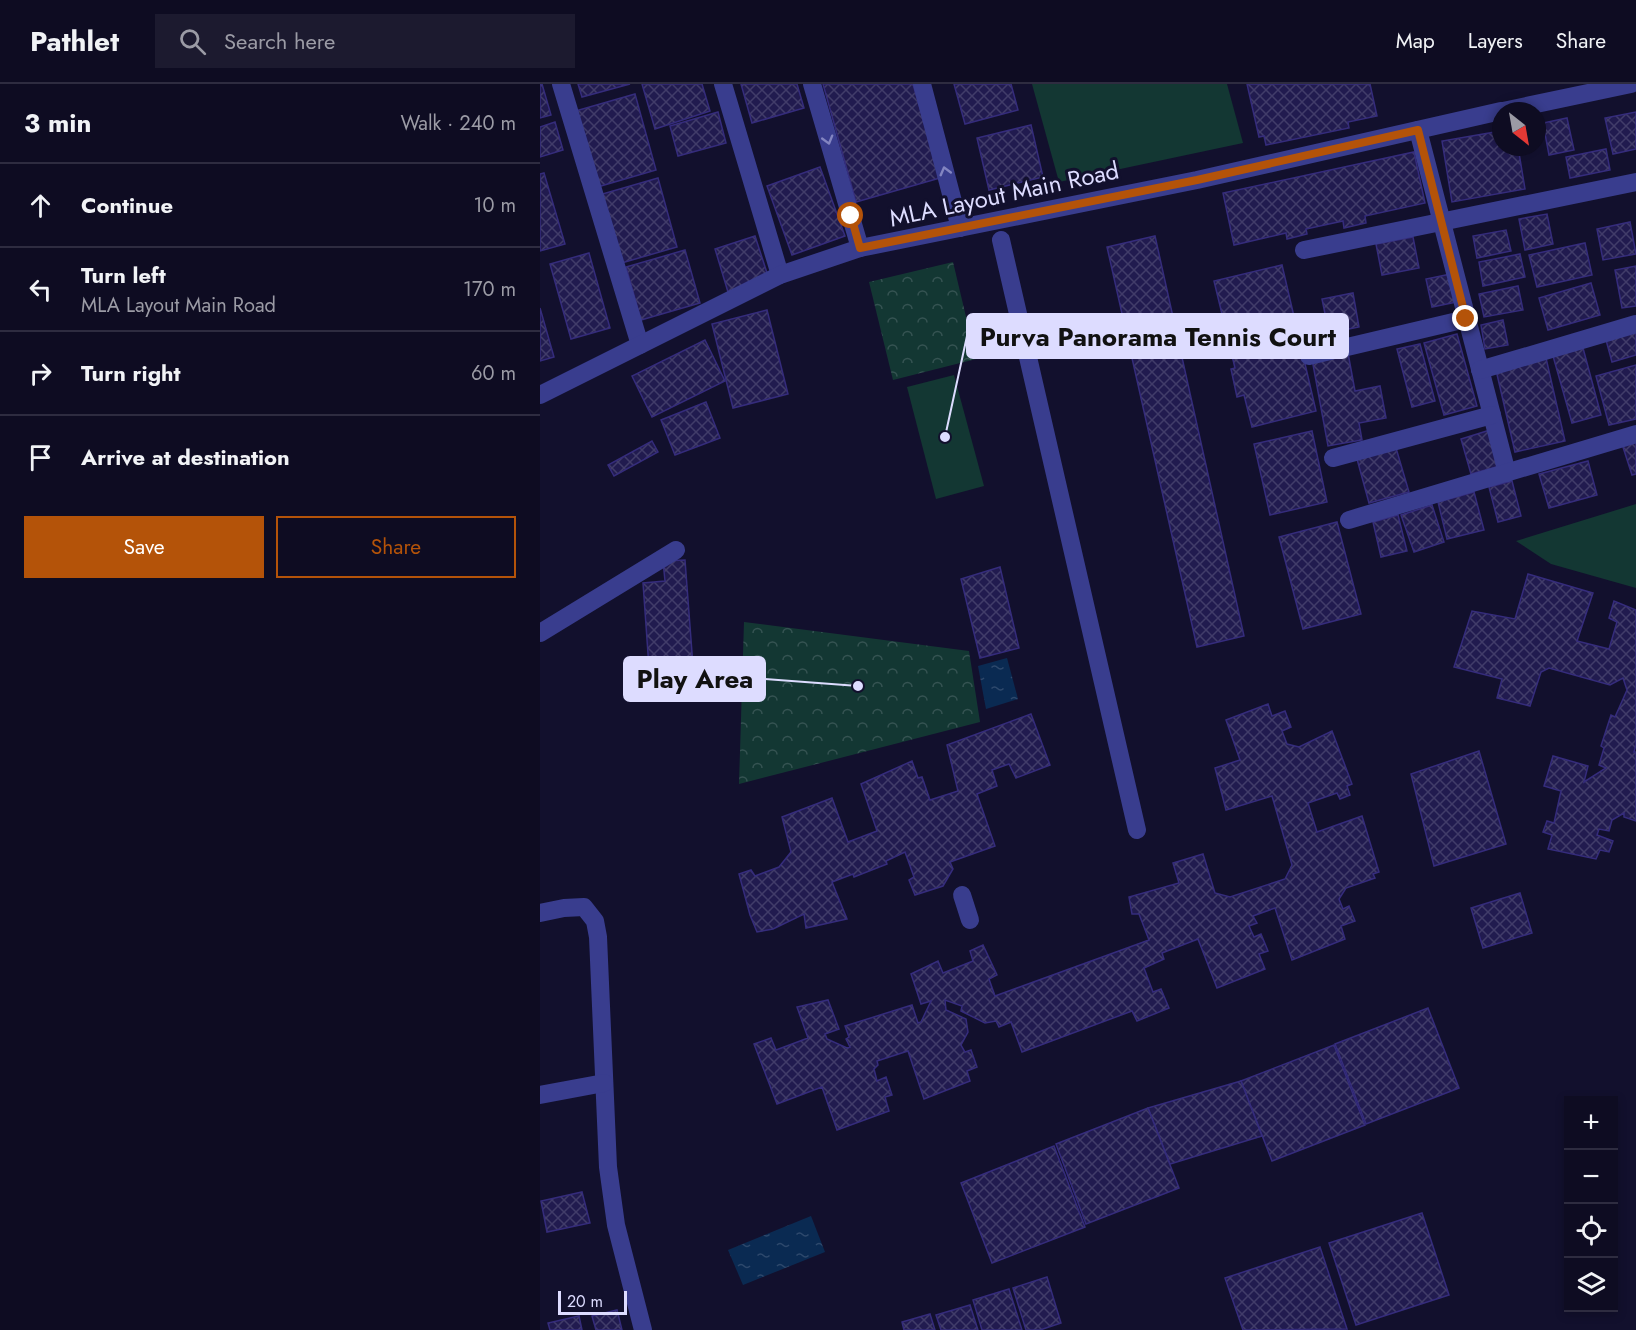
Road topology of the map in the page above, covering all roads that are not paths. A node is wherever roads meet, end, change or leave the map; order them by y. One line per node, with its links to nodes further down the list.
1 (561, 84): 19 (street)
2 (723, 84): 15 (street)
3 (812, 84): 13 (street, one-way to 13)
4 (922, 84): 11 (street, one-way to 4)
5 (1630, 84): 6 (street, MLA Layout Main Road)
6 (1545, 102)
7 (1492, 113): 8 (street, MLA Layout Main Road)
8 (1418, 130): 10 (street); 11 (street, MLA Layout Main Road)
9 (1636, 182): 10 (street)
10 (1441, 223): 14 (street); 16 (street)
11 (960, 228): 13 (street, MLA Layout Main Road)
12 (1001, 240): 29 (street)
13 (860, 248): 15 (street, MLA Layout Main Road)
14 (1304, 250)
15 (780, 275): 19 (street, MLA Layout Main Road)
16 (1466, 319): 18 (street); 20 (street)
17 (1636, 324): 20 (street)
18 (1304, 326)
19 (640, 345): 21 (street, MLA Layout Main Road)
20 (1480, 369): 22 (street)
21 (540, 394)
22 (1492, 415): 24 (street); 25 (street)
23 (1636, 434): 25 (street)
24 (1333, 458)
25 (1507, 473): 26 (street)
26 (1349, 520)
27 (676, 550): 28 (street)
28 (540, 633)
29 (1137, 830)
30 (963, 896): 32 (street)
31 (540, 913): 33 (street)
32 (970, 920)
33 (604, 1083): 34 (street); 35 (street)
34 (540, 1095)
35 (644, 1330)

